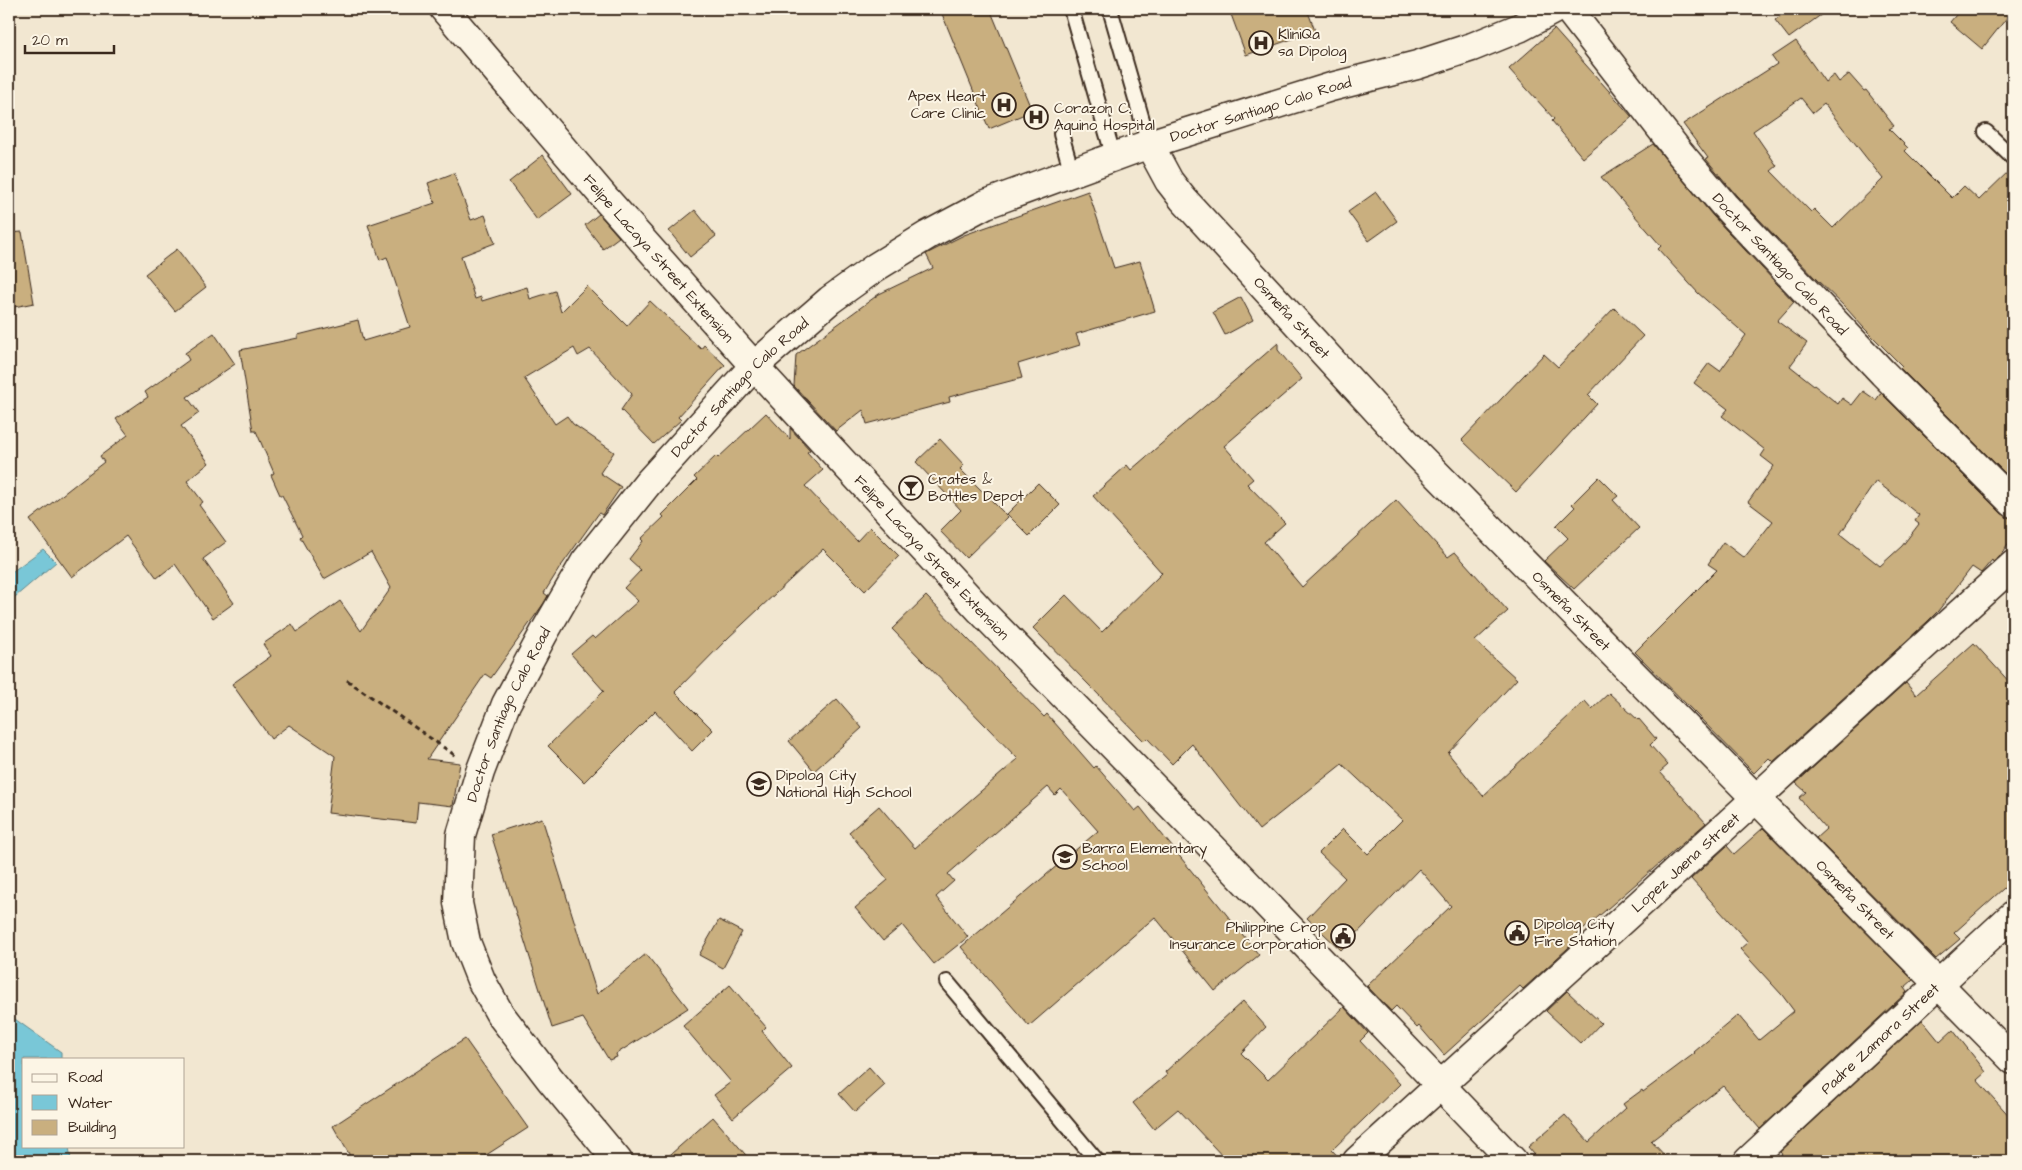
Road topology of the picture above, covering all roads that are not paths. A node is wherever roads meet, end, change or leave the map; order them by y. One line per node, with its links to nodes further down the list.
1 (444, 9): 12 (street, Felipe Lacaya Street Extension)
2 (1071, 9): 9 (lane)
3 (1110, 9): 8 (lane)
4 (1555, 9): 8 (street, Doctor Santiago Calo Road)
5 (1568, 9): 13 (street, Doctor Santiago Calo Road)
6 (1986, 132): 10 (lane)
7 (1061, 134): 11 (lane)
8 (1149, 144): 9 (street, Doctor Santiago Calo Road); 15 (street, Osmeña Street)
9 (1114, 158): 11 (street, Doctor Santiago Calo Road)
10 (2013, 158)
11 (1072, 173): 12 (street, Doctor Santiago Calo Road)
12 (754, 366): 20 (street, Felipe Lacaya Street Extension); 21 (street, Doctor Santiago Calo Road)
13 (2013, 503)
14 (2013, 565): 15 (street, Lopez Jaena Street)
15 (1756, 799): 18 (street, Osmeña Street); 20 (street, Lopez Jaena Street)
16 (2013, 915): 18 (street, Padre Zamora Street)
17 (947, 982): 22 (lane)
18 (1939, 985): 19 (street, Osmeña Street); 25 (street, Padre Zamora Street)
19 (2013, 1060)
20 (1440, 1086): 23 (street, Lopez Jaena Street); 24 (street, Felipe Lacaya Street Extension)
21 (618, 1161)
22 (1097, 1161)
23 (1357, 1161)
24 (1513, 1161)
25 (1748, 1161)

